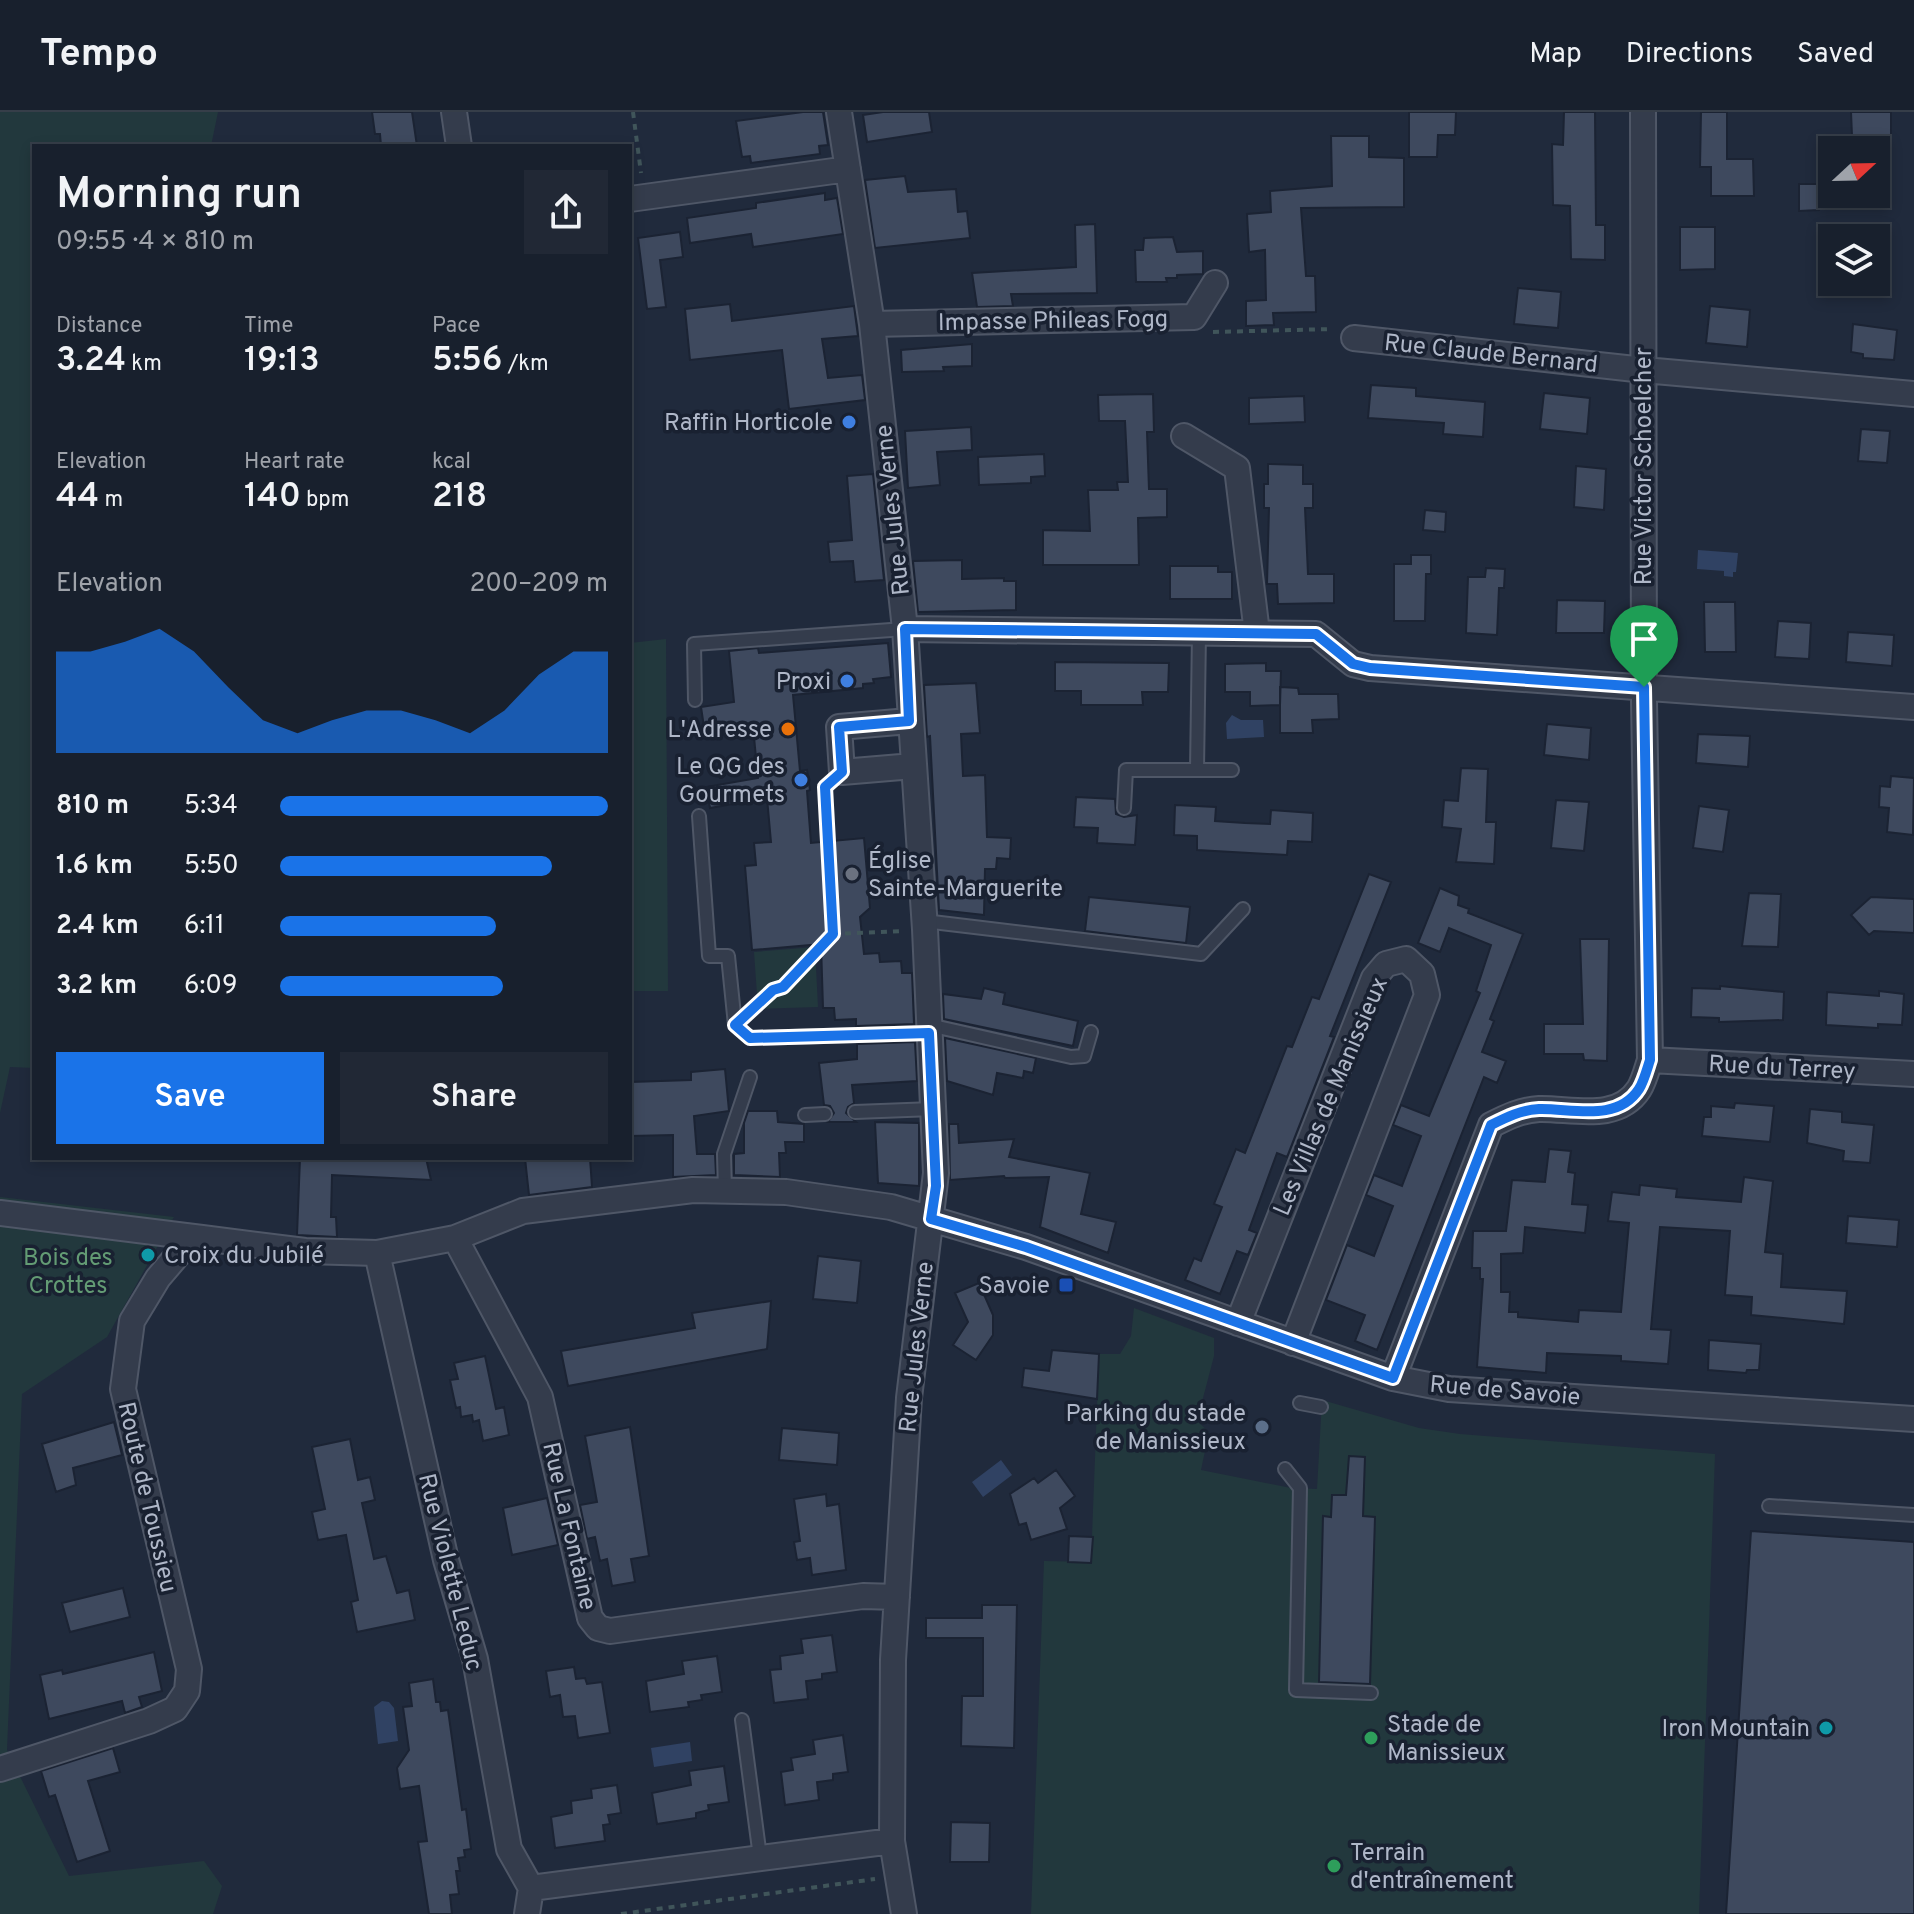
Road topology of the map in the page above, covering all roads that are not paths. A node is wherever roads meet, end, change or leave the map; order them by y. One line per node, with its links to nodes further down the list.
1 (454, 112): 4 (street)
2 (839, 112): 5 (street, Rue Jules Verne)
3 (1643, 112): 10 (street, Rue Victor Schoelcher)
4 (459, 144)
5 (848, 169): 6 (street); 8 (street, Rue Jules Verne)
6 (637, 198)
7 (1215, 283): 8 (street, Impasse Phileas Fogg)
8 (872, 324): 13 (street, Rue Jules Verne)
9 (1354, 338): 10 (street, Rue Claude Bernard)
10 (1644, 370): 11 (street, Rue Claude Bernard); 16 (street, Rue Victor Schoelcher)
11 (1914, 394)
12 (1184, 436): 15 (street)
13 (905, 629): 14 (street); 17 (lane); 19 (street, Rue Jules Verne)
14 (1199, 633): 15 (street); 21 (lane)
15 (1257, 633): 16 (street)
16 (1644, 687): 18 (street); 29 (street, Rue Victor Schoelcher)
17 (695, 700)
18 (1914, 707)
19 (909, 721): 20 (street, Rue Jules Verne); 20 (street)
20 (913, 766): 26 (street, Rue Jules Verne)
21 (1197, 770): 22 (lane); 23 (lane)
22 (1232, 770)
23 (1124, 808)
24 (699, 816): 27 (lane)
25 (1243, 909): 26 (lane)
26 (925, 925): 27 (street, Rue Jules Verne)
27 (929, 1029): 28 (lane); 32 (street, Rue Jules Verne)
28 (1091, 1032)
29 (1650, 1060): 30 (street, Rue du Terrey); 44 (street)
30 (1914, 1074)
31 (750, 1077): 36 (lane)
32 (933, 1109): 33 (lane); 38 (street, Rue Jules Verne)
33 (855, 1112)
34 (825, 1114): 35 (lane)
35 (805, 1115)
36 (725, 1191): 38 (street); 40 (street)
37 (0, 1213): 39 (street)
38 (931, 1219): 42 (street, Rue de Savoie); 51 (street, Rue Jules Verne)
39 (202, 1238): 41 (street); 54 (street, Route de Toussieu)
40 (455, 1238): 41 (street); 51 (street, Rue La Fontaine)
41 (377, 1253): 57 (street, Rue Violette Leduc)
42 (1238, 1323): 43 (street, Rue de Savoie); 43 (street, Les Villas de Manissieux)
43 (1293, 1343): 44 (street, Rue de Savoie)
44 (1393, 1378): 47 (street, Rue de Savoie)
45 (1300, 1403): 46 (lane)
46 (1321, 1407)
47 (1914, 1419)
48 (1285, 1469): 52 (lane)
49 (1769, 1506): 50 (lane)
50 (1914, 1515)
51 (897, 1597): 55 (street, Rue Jules Verne)
52 (1371, 1693)
53 (742, 1720): 56 (lane)
54 (0, 1769)
55 (892, 1841): 56 (street); 59 (street, Rue Jules Verne)
56 (760, 1857): 57 (street)
57 (531, 1888): 58 (street)
58 (527, 1914)
59 (904, 1914)

